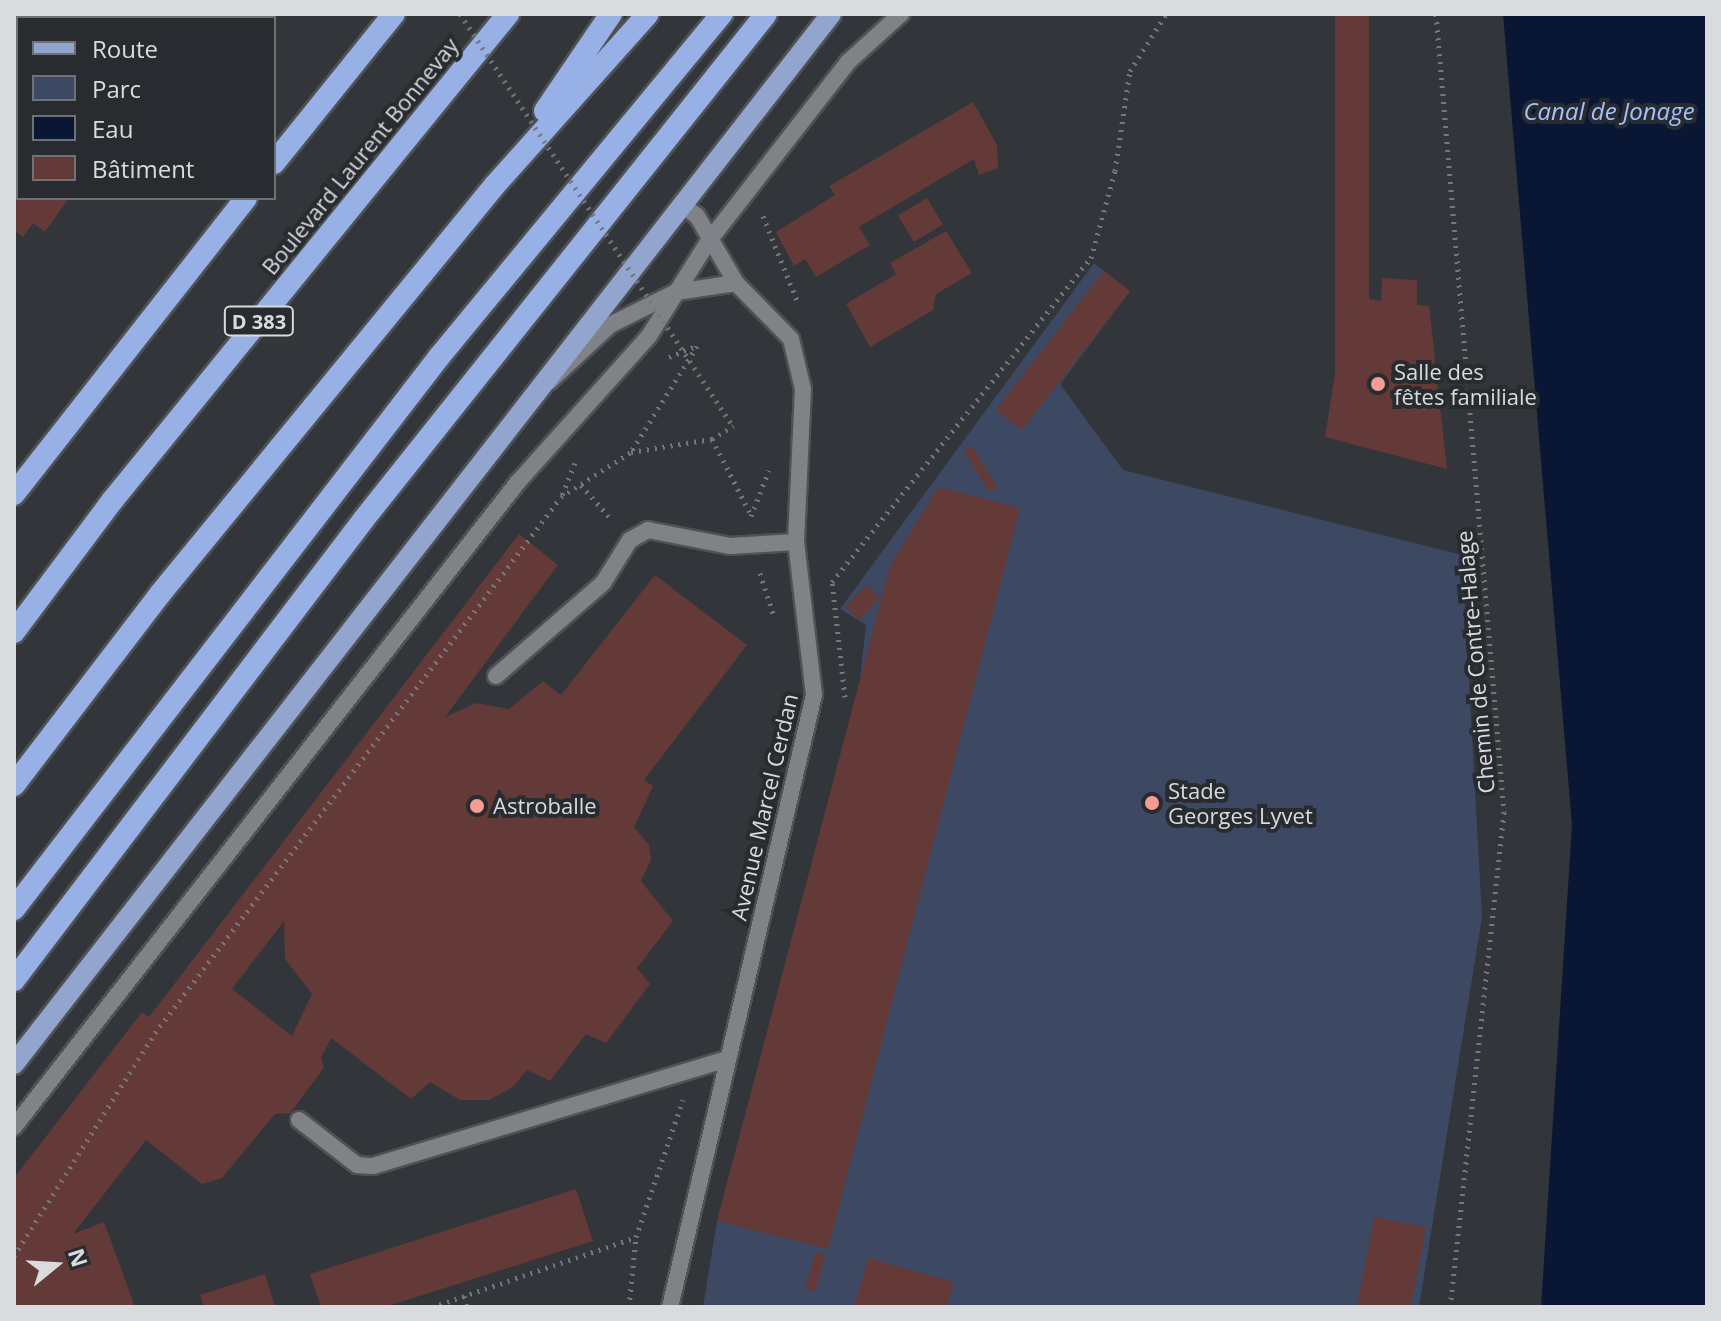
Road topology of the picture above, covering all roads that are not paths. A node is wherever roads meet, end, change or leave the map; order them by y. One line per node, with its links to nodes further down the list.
1 (394, 14): 9 (highway)
2 (508, 14): 19 (highway, Boulevard Laurent Bonnevay / D 383)
3 (611, 14): 10 (highway)
4 (648, 14): 10 (highway)
5 (722, 14): 22 (highway)
6 (766, 14): 23 (highway)
7 (831, 14): 12 (main road)
8 (901, 14): 13 (street)
9 (276, 161)
10 (495, 185): 21 (highway)
11 (244, 200): 17 (highway)
12 (682, 205): 13 (street, Avenue Marcel Cerdan); 16 (main road)
13 (708, 242): 14 (street, Avenue Marcel Cerdan); 15 (street)
14 (736, 283): 15 (street); 18 (street, Avenue Marcel Cerdan)
15 (676, 292): 16 (street); 27 (street)
16 (544, 386): 25 (main road)
17 (14, 494)
18 (796, 542): 20 (street); 24 (street, Avenue Marcel Cerdan)
19 (14, 632)
20 (496, 676)
21 (14, 785)
22 (14, 909)
23 (14, 980)
24 (728, 1059): 26 (street); 28 (street, Avenue Marcel Cerdan)
25 (14, 1064)
26 (299, 1120)
27 (14, 1127)
28 (670, 1307)

